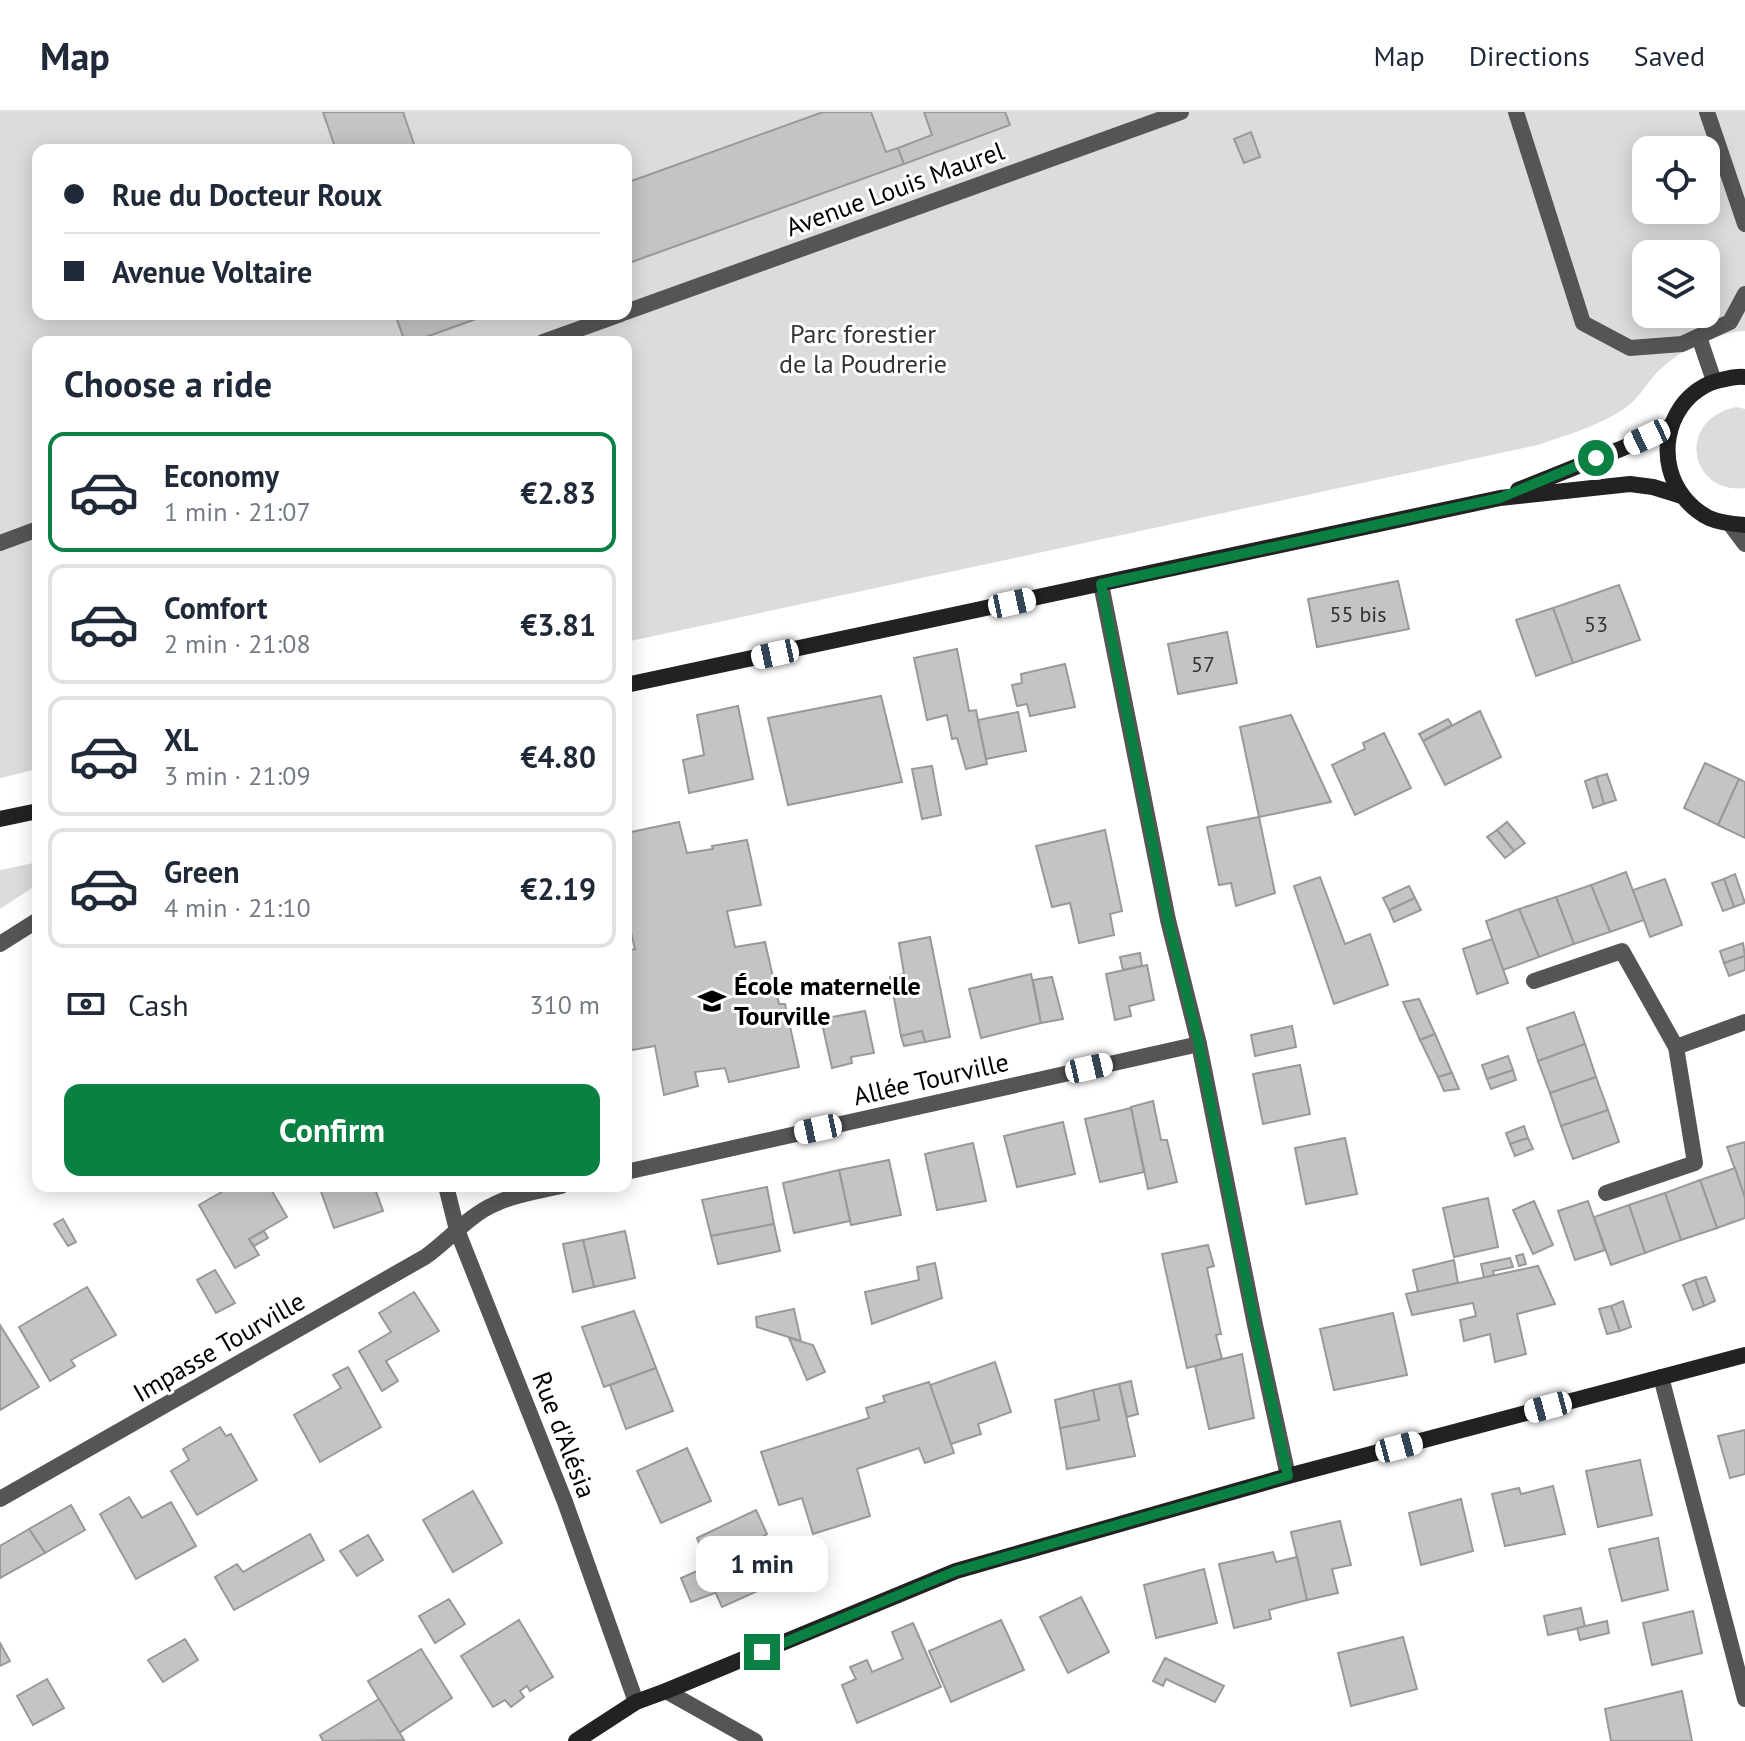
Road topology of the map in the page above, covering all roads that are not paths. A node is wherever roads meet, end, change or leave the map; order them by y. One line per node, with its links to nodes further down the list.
1 (1181, 112): 6 (street, Avenue Louis Maurel)
2 (1516, 112): 9 (street)
3 (1707, 112): 4 (street)
4 (1745, 224)
5 (1745, 294): 9 (street)
6 (632, 310)
7 (604, 320): 8 (street, Avenue Louis Maurel)
8 (560, 336)
9 (1699, 337): 11 (street)
10 (1745, 377): 11 (main road)
11 (1714, 381): 12 (main road)
12 (1671, 426): 13 (main road); 14 (main road)
13 (1682, 496): 14 (main road); 15 (main road)
14 (1500, 498): 19 (main road)
15 (1738, 525): 18 (street)
16 (32, 531): 17 (street)
17 (0, 543)
18 (1745, 544)
19 (1101, 584): 20 (main road); 27 (street)
20 (632, 684)
21 (32, 812): 22 (main road)
22 (0, 819)
23 (32, 924): 24 (street)
24 (0, 944)
25 (1534, 981): 28 (street)
26 (1745, 1022): 28 (street)
27 (1199, 1044): 29 (street, Allée Tourville); 36 (street)
28 (1676, 1047): 32 (street)
29 (632, 1171)
30 (448, 1192): 33 (street, Rue d'Alésia)
31 (533, 1192): 33 (street)
32 (1606, 1193)
33 (457, 1230): 37 (street, Impasse Tourville); 40 (street, Rue d'Alésia)
34 (1745, 1355): 35 (main road)
35 (1661, 1377): 36 (main road); 39 (street)
36 (1288, 1476): 38 (main road)
37 (0, 1499)
38 (666, 1691): 40 (main road); 42 (street)
39 (1745, 1699)
40 (636, 1702): 41 (main road)
41 (576, 1741)
42 (755, 1741)

